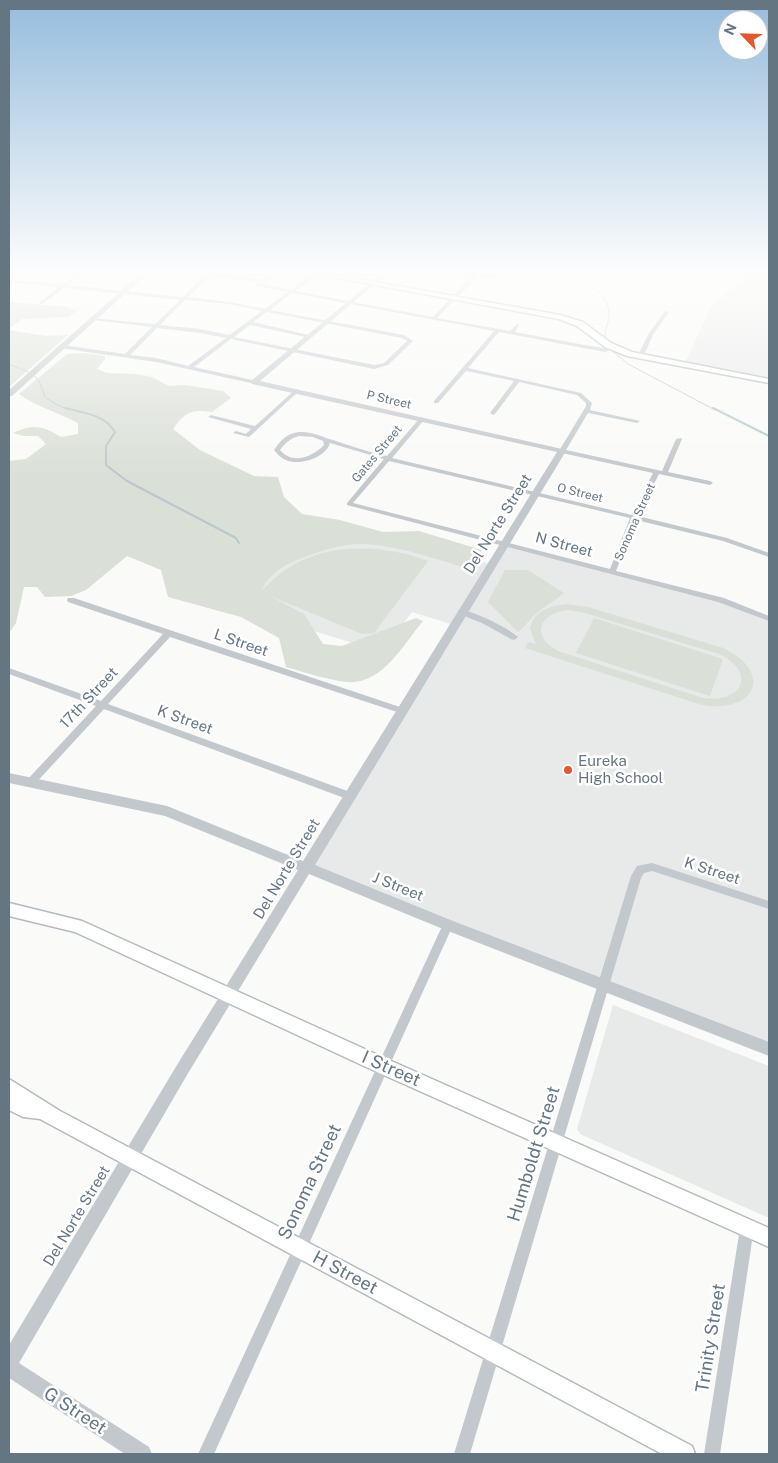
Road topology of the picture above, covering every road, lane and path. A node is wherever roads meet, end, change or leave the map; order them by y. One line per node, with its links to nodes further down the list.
1 (69, 340): 11 (street)
2 (142, 340): 14 (street)
3 (227, 340): 16 (street)
4 (246, 340): 13 (street)
5 (305, 340): 13 (street)
6 (410, 340): 13 (street)
7 (489, 340): 17 (street)
8 (546, 340): 12 (street)
9 (603, 340): 12 (main road)
10 (648, 340): 15 (street)
11 (62, 347): 14 (street, P Street); 22 (street)
12 (613, 347): 15 (main road)
13 (292, 350): 20 (street)
14 (126, 356): 16 (street, P Street)
15 (640, 356): 19 (main road)
16 (190, 367): 20 (street, P Street)
17 (465, 369): 18 (street); 23 (street)
18 (518, 380): 24 (street); 25 (street)
19 (769, 381)
20 (255, 382): 21 (street, P Street)
21 (296, 391): 27 (street, P Street); 29 (street)
22 (9, 394)
23 (436, 402)
24 (586, 411): 28 (street); 33 (street, Del Norte Street)
25 (494, 413)
26 (211, 417): 29 (street)
27 (422, 419): 33 (street, P Street); 34 (street, Gates Street)
28 (637, 422)
29 (256, 428): 30 (street)
30 (236, 433)
31 (679, 439): 35 (street, Sonoma Street)
32 (326, 440): 32 (street, O Street); 34 (street, O Street)
33 (562, 451): 35 (street, P Street); 37 (street, Del Norte Street)
34 (388, 458): 37 (street, O Street); 38 (street, Gates Street)
35 (661, 473): 36 (street, P Street); 39 (street, Sonoma Street)
36 (710, 483)
37 (535, 494): 39 (street, O Street); 40 (street, Del Norte Street)
38 (349, 504): 40 (street, N Street)
39 (634, 518): 41 (street, O Street); 42 (street, Sonoma Street)
40 (505, 543): 42 (street, N Street); 44 (street, Del Norte Street)
41 (769, 555)
42 (612, 572): 45 (street, N Street)
43 (72, 600): 46 (street, L Street)
44 (462, 612): 47 (street); 50 (street, Del Norte Street)
45 (769, 619)
46 (169, 633): 49 (street, 17th Street); 50 (street, L Street)
47 (514, 637)
48 (9, 671): 49 (street, K Street)
49 (102, 705): 52 (street, 17th Street); 53 (street, K Street)
50 (403, 711): 53 (street, Del Norte Street)
51 (9, 778): 52 (street, J Street)
52 (30, 783): 54 (street, J Street)
53 (350, 796): 54 (street, Del Norte Street)
54 (307, 867): 58 (street, J Street); 60 (street, Del Norte Street)
55 (646, 867): 56 (street, K Street); 59 (street, Humboldt Street)
56 (769, 906)
57 (9, 910): 60 (main road, I Street)
58 (448, 925): 59 (street, J Street); 62 (street, Sonoma Street)
59 (604, 986): 61 (street, J Street); 66 (street, Humboldt Street)
60 (228, 995): 62 (main road, I Street); 67 (street, Del Norte Street)
61 (769, 1049)
62 (383, 1066): 66 (main road, I Street); 70 (street, Sonoma Street)
63 (9, 1088): 65 (main road, H Street)
64 (9, 1101): 65 (main road)
65 (42, 1110): 67 (main road, H Street)
66 (557, 1143): 68 (main road, I Street); 71 (street, Humboldt Street)
67 (131, 1158): 70 (main road, H Street); 72 (street, Del Norte Street)
68 (747, 1228): 69 (main road, I Street); 78 (street, Trinity Street)
69 (769, 1238)
70 (300, 1249): 71 (main road, H Street); 75 (street, Sonoma Street)
71 (493, 1352): 76 (street, Humboldt Street); 77 (main road, H Street)
72 (9, 1362)
73 (9, 1367): 74 (street, G Street)
74 (142, 1454)
75 (206, 1454)
76 (462, 1454)
77 (684, 1454)
78 (712, 1454)

